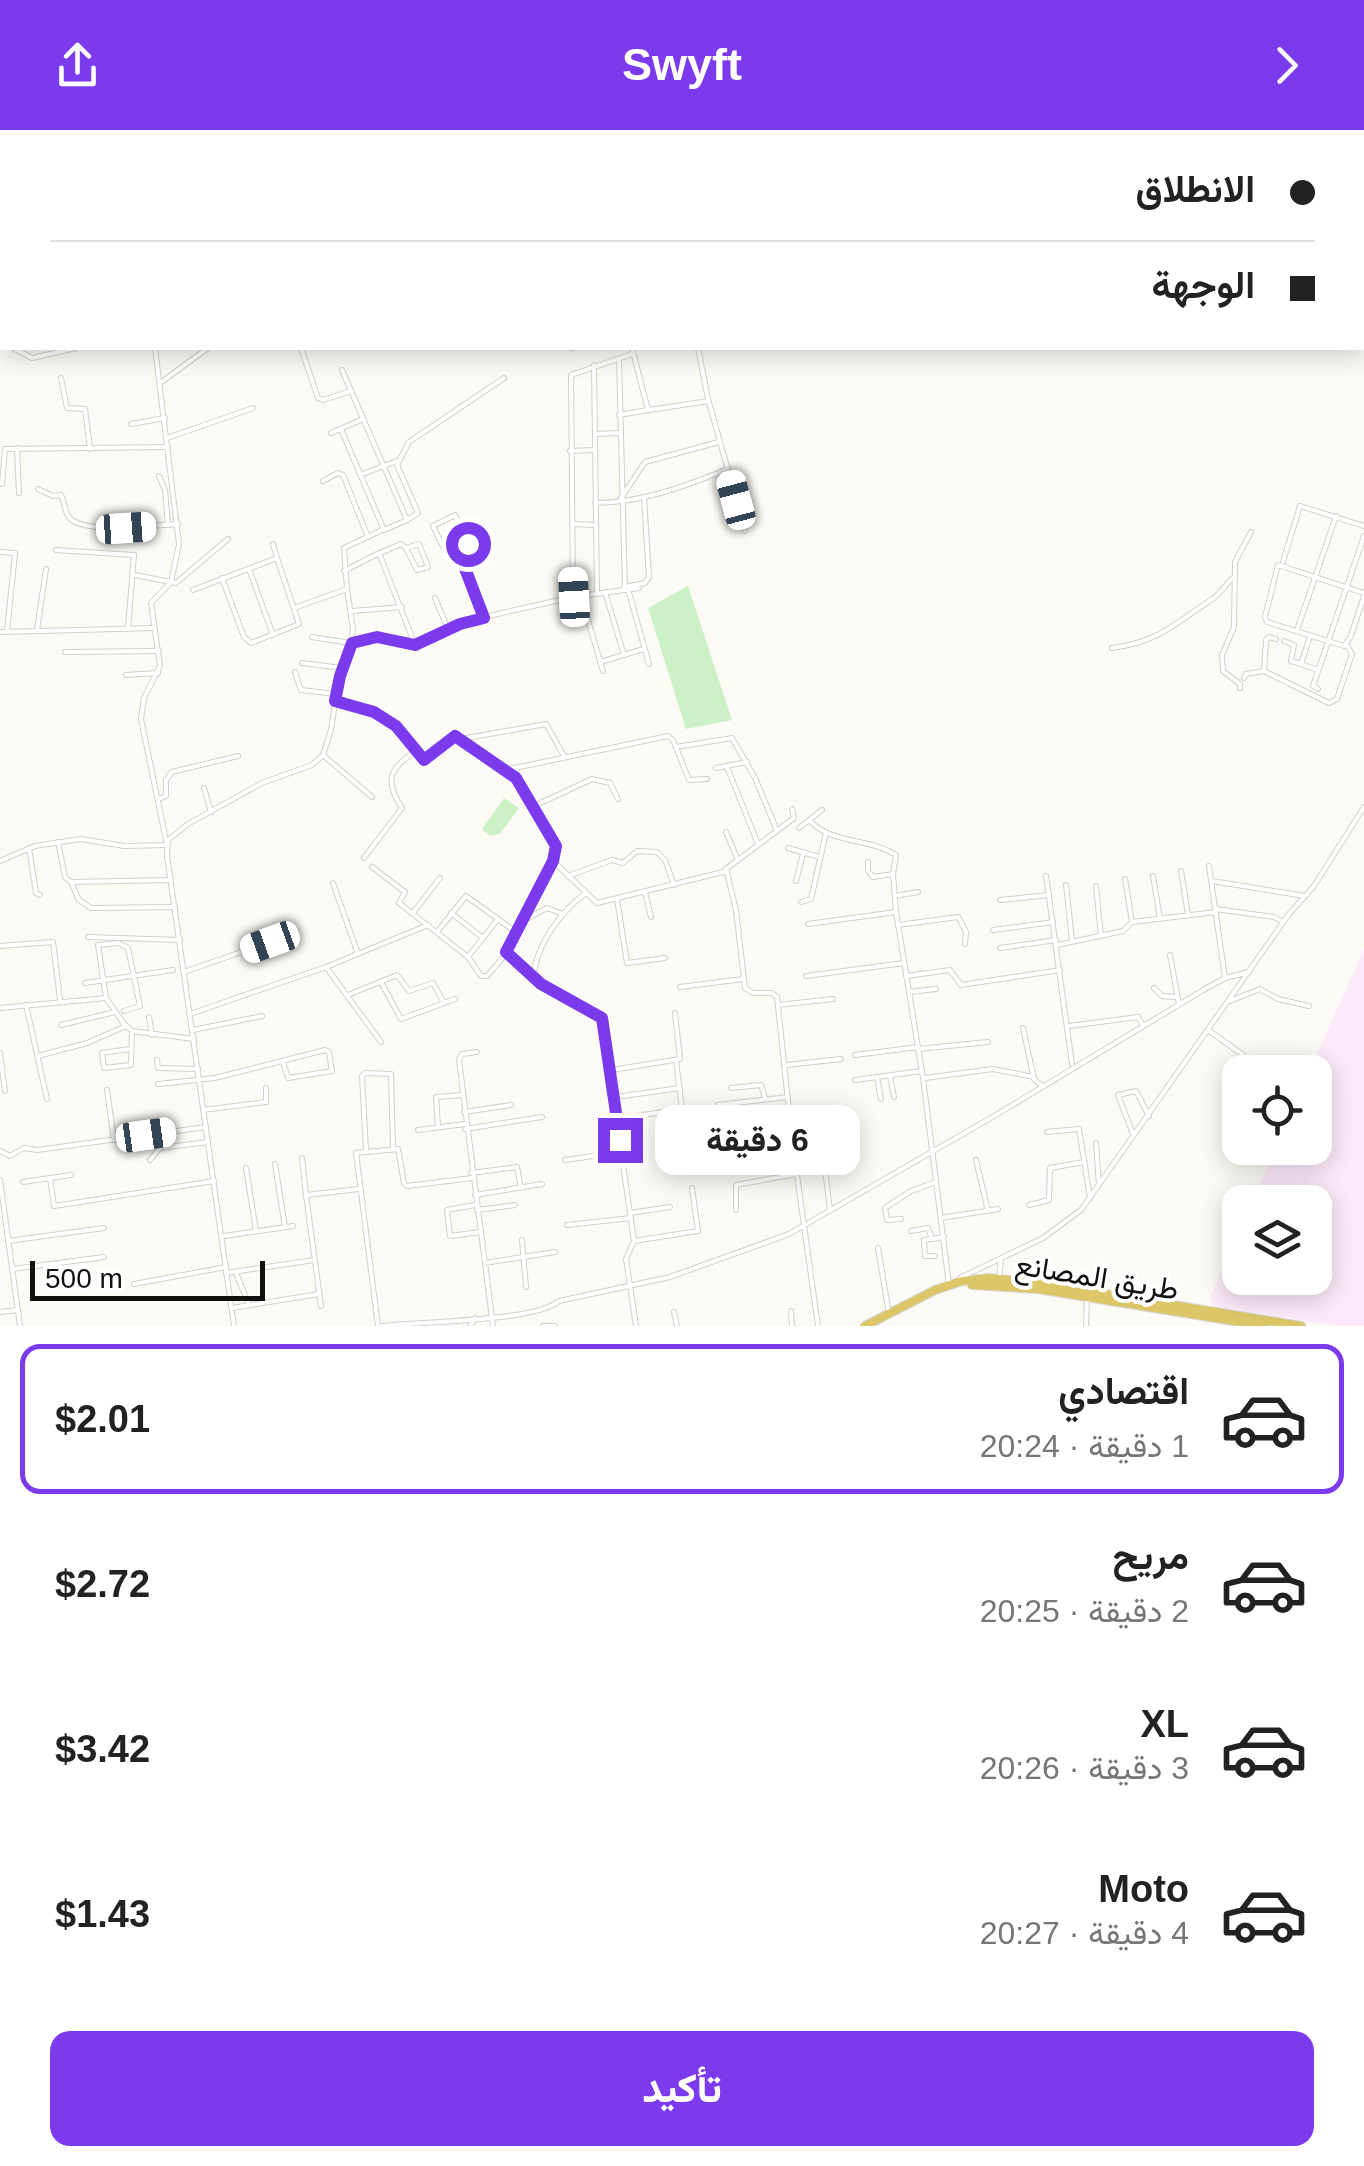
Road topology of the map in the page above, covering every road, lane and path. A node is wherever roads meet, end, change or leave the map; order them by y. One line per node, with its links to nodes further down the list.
1 (17, 350): 2 (street)
2 (67, 350)
3 (154, 350): 13 (street)
4 (205, 350): 13 (street)
5 (301, 350): 14 (street)
6 (698, 350): 15 (street)
7 (632, 351): 8 (street); 17 (street)
8 (618, 358): 9 (street); 18 (street)
9 (594, 365): 25 (street); 31 (street)
10 (342, 370): 14 (street)
11 (61, 378): 30 (street)
12 (504, 378): 33 (street)
13 (160, 383): 19 (street)
14 (352, 391): 20 (street)
15 (709, 402): 17 (street); 27 (street)
16 (253, 408): 26 (street)
17 (648, 410): 18 (street)
18 (619, 415): 24 (street)
19 (165, 418): 21 (street); 26 (street)
20 (364, 419): 22 (street); 34 (street)
21 (131, 424)
22 (341, 429): 23 (street); 37 (street)
23 (331, 433)
24 (620, 433): 25 (street); 44 (street)
25 (594, 434): 32 (street)
26 (167, 438): 28 (street)
27 (720, 441): 36 (street); 44 (street)
28 (168, 447): 30 (street); 49 (street)
29 (17, 448): 30 (street); 35 (street); 42 (street)
30 (90, 448)
31 (570, 450): 32 (street); 50 (street)
32 (594, 450): 45 (street)
33 (397, 462): 34 (street); 47 (street)
34 (383, 464): 37 (street); 47 (street)
35 (1, 466): 40 (street)
36 (728, 468): 43 (street); 54 (street)
37 (360, 475): 53 (street)
38 (159, 476): 48 (street)
39 (322, 481): 56 (street)
40 (2, 484)
41 (38, 489): 48 (street)
42 (18, 493)
43 (644, 496): 44 (street); 77 (street)
44 (621, 500): 45 (street); 77 (street)
45 (595, 503): 51 (street)
46 (1336, 516): 52 (street); 66 (street); 71 (street)
47 (407, 520): 53 (street)
48 (168, 524): 49 (street)
49 (178, 524): 74 (street)
50 (572, 524): 51 (street); 84 (street)
51 (595, 525): 81 (street)
52 (1364, 526)
53 (384, 530): 56 (street)
54 (745, 531)
55 (1250, 532): 73 (street)
56 (368, 536): 69 (street)
57 (1364, 536): 75 (street)
58 (228, 539): 74 (street)
59 (272, 544): 65 (street)
60 (406, 548): 60 (street); 64 (street)
61 (56, 550): 70 (street)
62 (458, 550): 62 (street); 89 (street)
63 (0, 552): 95 (street)
64 (380, 553): 69 (street); 86 (street)
65 (277, 558): 67 (street); 87 (street)
66 (1282, 564): 71 (street); 94 (street)
67 (248, 568): 72 (street); 96 (street)
68 (46, 570): 93 (street)
69 (344, 571): 76 (street)
70 (133, 575): 74 (street); 90 (street)
71 (1315, 576): 75 (street); 94 (street)
72 (222, 578): 79 (street); 96 (street)
73 (1234, 578): 106 (street); 122 (street)
74 (171, 582): 91 (street)
75 (1347, 587): 82 (street); 101 (street)
76 (347, 588): 87 (street); 88 (street)
77 (625, 588): 78 (street); 80 (street); 105 (street)
78 (638, 588)
79 (193, 590)
80 (605, 592): 81 (street); 109 (street)
81 (597, 594): 83 (street)
82 (1364, 594): 103 (street)
83 (581, 596): 84 (street); 110 (street)
84 (574, 597): 89 (street)
85 (435, 598): 92 (street)
86 (402, 607): 88 (street); 104 (street)
87 (294, 608): 96 (street)
88 (350, 611): 102 (street)
89 (484, 618): 92 (street)
90 (128, 628): 91 (street); 93 (street)
91 (154, 628): 107 (street)
92 (448, 629): 104 (street)
93 (37, 630): 95 (street)
94 (1296, 631): 97 (street)
95 (3, 632)
96 (273, 635)
97 (1310, 636): 101 (street); 113 (street)
98 (312, 637): 102 (street)
99 (1276, 640): 117 (street)
100 (1284, 641): 113 (street)
101 (1329, 642): 103 (street); 115 (street)
102 (352, 643): 104 (street); 114 (street)
103 (1346, 644): 117 (street)
104 (415, 645)
105 (645, 648): 109 (street); 112 (street)
106 (1112, 648)
107 (159, 651): 108 (street); 119 (street)
108 (64, 652)
109 (624, 655): 110 (street)
110 (600, 662): 116 (street)
111 (302, 663): 114 (street)
112 (649, 664)
113 (1301, 664): 115 (street)
114 (342, 668): 124 (street)
115 (1318, 670): 123 (street)
116 (603, 671)
117 (1264, 671): 121 (street)
118 (295, 672): 124 (street)
119 (158, 673): 120 (street); 139 (street)
120 (126, 675)
121 (1244, 678)
122 (1240, 688)
123 (1318, 688)
124 (336, 694): 125 (street)
125 (335, 701): 128 (street); 129 (street)
126 (461, 739): 128 (street); 131 (street); 135 (street)
127 (675, 747): 131 (street); 132 (street); 136 (street)
128 (416, 751): 158 (street)
129 (323, 755): 138 (street); 145 (street)
130 (238, 756): 139 (street)
131 (564, 756): 135 (street)
132 (746, 762): 133 (street); 148 (street)
133 (728, 766): 134 (street); 152 (street)
134 (716, 768)
135 (505, 770): 141 (street)
136 (708, 779)
137 (204, 788): 145 (street)
138 (372, 797)
139 (158, 798): 153 (street)
140 (618, 799): 141 (street)
141 (534, 806): 161 (street)
142 (1364, 806): 187 (street)
143 (792, 809): 148 (street)
144 (822, 810): 146 (street)
145 (211, 812): 153 (street)
146 (810, 822): 147 (street); 150 (street)
147 (800, 828)
148 (778, 830): 152 (street)
149 (726, 832): 159 (street)
150 (826, 833): 157 (street); 167 (street)
151 (58, 842): 153 (street); 154 (street); 175 (street)
152 (758, 844): 159 (street)
153 (167, 845): 172 (street)
154 (29, 848): 160 (street); 184 (street)
155 (788, 848): 156 (street)
156 (803, 854): 157 (street); 174 (street)
157 (819, 857): 190 (street)
158 (364, 858)
159 (737, 858): 165 (street)
160 (0, 861)
161 (553, 861): 168 (street); 201 (street)
162 (868, 862): 167 (street)
163 (1209, 866): 177 (street)
164 (372, 867): 195 (street)
165 (727, 871): 178 (street); 236 (street)
166 (1181, 871): 197 (street)
167 (893, 874): 186 (street)
168 (568, 876): 178 (street); 183 (street)
169 (1046, 876): 185 (street)
170 (1154, 876): 200 (street)
171 (440, 878): 195 (street)
172 (171, 880): 175 (street); 191 (street)
173 (1125, 880): 203 (street)
174 (796, 881)
175 (71, 882): 191 (street)
176 (333, 882): 222 (street)
177 (1212, 882): 187 (street); 192 (street)
178 (674, 885): 181 (street)
179 (1066, 885): 215 (street)
180 (1096, 886): 211 (street)
181 (646, 892): 188 (street); 198 (street)
182 (918, 892): 186 (street)
183 (586, 893): 188 (street); 196 (street)
184 (40, 895)
185 (1049, 895): 189 (street); 202 (street)
186 (895, 896): 193 (street)
187 (1305, 896): 204 (street)
188 (618, 899): 225 (street)
189 (1000, 900)
190 (801, 902)
191 (175, 908): 214 (street)
192 (1216, 910): 197 (street); 204 (street); 237 (street)
193 (896, 912): 205 (street); 206 (street)
194 (451, 913): 199 (street); 209 (street); 213 (street)
195 (412, 914): 207 (street)
196 (563, 914): 201 (street); 235 (street)
197 (1188, 915): 200 (street)
198 (651, 916)
199 (498, 918): 210 (street); 213 (street)
200 (1160, 919): 203 (street)
201 (524, 920): 210 (street)
202 (1053, 922): 208 (street); 217 (street)
203 (1132, 922): 211 (street)
204 (1283, 922): 231 (street)
205 (808, 924)
206 (898, 925): 218 (street); 226 (street)
207 (428, 926): 209 (street); 222 (street)
208 (993, 930)
209 (436, 932): 224 (street)
210 (516, 932): 221 (street)
211 (1101, 936): 215 (street)
212 (88, 938): 214 (street)
213 (483, 938): 224 (street)
214 (180, 940): 230 (street)
215 (1072, 940): 217 (street)
216 (270, 942): 230 (street)
217 (1057, 943): 220 (street); 229 (street)
218 (966, 944)
219 (0, 946): 250 (street)
220 (1000, 948)
221 (507, 953): 224 (street); 235 (street)
222 (358, 954): 227 (street)
223 (1170, 955): 246 (street)
224 (468, 957)
225 (665, 958)
226 (904, 962): 233 (street); 234 (street)
227 (326, 967): 245 (street); 260 (street)
228 (174, 970): 232 (street)
229 (1060, 970): 234 (street); 267 (street)
230 (184, 972): 260 (street)
231 (1249, 972): 237 (street); 251 (street)
232 (134, 975): 238 (street); 238 (street); 258 (street)
233 (806, 976)
234 (906, 976): 244 (street)
235 (534, 978): 290 (street)
236 (743, 978): 241 (street); 254 (street)
237 (1225, 978): 255 (street)
238 (104, 980): 240 (street); 247 (street)
239 (381, 982): 245 (street); 252 (street); 252 (street)
240 (85, 983)
241 (680, 988)
242 (936, 988): 244 (street)
243 (1154, 988): 246 (street)
244 (909, 992): 276 (street)
245 (348, 995): 274 (street)
246 (1176, 997): 255 (street)
247 (106, 998): 250 (street); 259 (street)
248 (455, 999): 252 (street)
249 (832, 999): 254 (street)
250 (60, 1000): 253 (street)
251 (1228, 1002): 256 (street); 270 (street)
252 (444, 1003)
253 (26, 1004): 257 (street); 282 (street)
254 (778, 1004): 287 (street)
255 (1179, 1004): 265 (street)
256 (1309, 1006)
257 (0, 1008)
258 (124, 1011)
259 (115, 1012): 264 (street); 266 (street)
260 (190, 1014): 269 (street)
261 (675, 1014): 285 (street)
262 (262, 1016): 269 (street)
263 (150, 1018): 272 (street)
264 (61, 1025)
265 (1143, 1025): 267 (street); 288 (street)
266 (126, 1026): 271 (street); 282 (street)
267 (1068, 1026): 288 (street)
268 (1023, 1028): 294 (street)
269 (192, 1030): 273 (street)
270 (1208, 1030): 281 (street); 319 (street)
271 (132, 1031): 272 (street); 277 (street)
272 (152, 1035): 273 (street)
273 (194, 1040): 289 (street)
274 (381, 1042)
275 (988, 1042): 276 (street)
276 (918, 1048): 280 (street); 291 (street)
277 (130, 1049): 277 (street)
278 (477, 1052): 305 (street)
279 (0, 1053): 304 (street)
280 (855, 1055)
281 (1243, 1055)
282 (38, 1056): 311 (street)
283 (841, 1058): 287 (street)
284 (157, 1060): 289 (street)
285 (676, 1061): 290 (street); 301 (street)
286 (283, 1062): 286 (street); 297 (street)
287 (784, 1066): 306 (street)
288 (1073, 1067): 299 (street)
289 (198, 1068): 297 (street)
290 (611, 1070): 308 (street)
291 (922, 1071): 292 (street); 295 (street)
292 (890, 1076): 293 (street); 307 (street)
293 (878, 1077): 296 (street); 310 (street)
294 (1034, 1077): 295 (street); 299 (street)
295 (923, 1078): 337 (street)
296 (855, 1080)
297 (200, 1082): 298 (street); 315 (street)
298 (158, 1084)
299 (1042, 1086): 337 (street)
300 (266, 1088): 315 (street)
301 (680, 1088): 308 (street); 322 (street)
302 (730, 1088): 309 (street)
303 (108, 1090): 329 (street)
304 (5, 1091)
305 (462, 1095): 316 (street); 325 (street)
306 (788, 1096): 309 (street); 314 (street)
307 (894, 1096)
308 (614, 1097): 322 (street)
309 (765, 1099): 313 (street)
310 (881, 1099)
311 (47, 1100)
312 (512, 1105): 316 (street)
313 (718, 1105)
314 (788, 1108): 317 (street); 347 (street)
315 (203, 1110): 324 (street)
316 (464, 1112): 323 (street)
317 (755, 1113): 318 (street); 339 (street)
318 (724, 1116): 321 (street); 346 (street)
319 (1149, 1116): 328 (street); 328 (street)
320 (542, 1117): 323 (street)
321 (709, 1118)
322 (618, 1120): 336 (street)
323 (465, 1126): 325 (street); 349 (street)
324 (206, 1127): 329 (street); 330 (street)
325 (438, 1127): 326 (street)
326 (418, 1130)
327 (1047, 1132): 343 (street)
328 (1134, 1136): 356 (street)
329 (114, 1140): 335 (street)
330 (208, 1142): 340 (street); 352 (street)
331 (1096, 1143): 356 (street)
332 (822, 1145): 370 (street)
333 (394, 1148): 334 (street); 334 (street); 349 (street)
334 (366, 1150): 359 (street)
335 (0, 1151)
336 (622, 1152): 341 (street); 373 (street)
337 (930, 1153): 353 (street); 370 (street)
338 (302, 1158): 361 (street)
339 (760, 1158)
340 (150, 1160)
341 (566, 1160)
342 (976, 1160): 371 (street)
343 (1084, 1162): 363 (street); 365 (street)
344 (274, 1164): 379 (street)
345 (246, 1168): 381 (street)
346 (730, 1170)
347 (796, 1174): 369 (street); 376 (street)
348 (72, 1175): 350 (street)
349 (471, 1175): 357 (street); 362 (street)
350 (50, 1178): 351 (street); 352 (street)
351 (24, 1182)
352 (214, 1182): 384 (street)
353 (936, 1182): 374 (street); 375 (street)
354 (0, 1183): 360 (street)
355 (542, 1184): 357 (street)
356 (1099, 1186): 363 (street)
357 (521, 1188): 362 (street)
358 (692, 1188): 390 (street)
359 (359, 1189): 361 (street); 423 (street)
360 (1, 1194): 372 (street)
361 (306, 1195): 397 (street)
362 (475, 1195): 366 (street)
363 (1090, 1198): 396 (street)
364 (515, 1205): 366 (street)
365 (1029, 1205)
366 (477, 1207): 383 (street); 383 (street)
367 (670, 1207): 373 (street)
368 (998, 1209): 371 (street)
369 (736, 1210)
370 (830, 1210): 376 (street)
371 (988, 1211): 374 (street)
372 (2, 1214): 388 (street)
373 (631, 1215): 378 (street); 390 (street)
374 (941, 1218): 385 (street)
375 (901, 1219)
376 (804, 1225): 406 (street); 431 (street)
377 (293, 1226): 379 (street)
378 (567, 1226)
379 (285, 1227): 381 (street)
380 (104, 1228): 388 (street)
381 (256, 1231): 384 (street)
382 (911, 1231): 387 (street)
383 (480, 1232): 398 (street)
384 (222, 1236): 400 (street)
385 (944, 1237): 387 (street); 404 (street)
386 (0, 1238): 388 (street)
387 (932, 1238): 394 (street)
388 (8, 1239): 399 (street)
389 (522, 1240): 393 (street)
390 (634, 1241): 406 (street)
391 (878, 1248): 417 (street)
392 (554, 1252): 393 (street)
393 (524, 1256): 398 (street); 405 (street)
394 (934, 1256)
395 (104, 1257): 399 (street)
396 (1001, 1259): 402 (street); 404 (street)
397 (314, 1260): 401 (street); 407 (street)
398 (485, 1262): 418 (street)
399 (12, 1268): 413 (street)
400 (226, 1270): 401 (street); 403 (street); 412 (street)
401 (235, 1272): 410 (street)
402 (999, 1281): 404 (main road); 408 (main road, طريق المصانع); 409 (main road, طريق المصانع); 435 (main road, طريق المصانع)
403 (134, 1284)
404 (951, 1285): 408 (main road)
405 (526, 1288)
406 (630, 1288): 418 (street); 428 (street)
407 (319, 1294): 410 (street); 411 (street)
408 (924, 1296): 417 (main road)
409 (1087, 1297): 433 (street); 434 (main road, طريق المصانع)
410 (249, 1305): 412 (street)
411 (321, 1306)
412 (232, 1308): 421 (street)
413 (18, 1310): 415 (street); 422 (street)
414 (791, 1311): 430 (street)
415 (0, 1312)
416 (674, 1312): 429 (street)
417 (889, 1314): 432 (main road)
418 (492, 1316): 419 (street); 425 (street)
419 (476, 1318): 420 (street); 424 (street)
420 (445, 1323): 423 (street)
421 (235, 1325)
422 (20, 1326)
423 (380, 1326)
424 (470, 1326)
425 (493, 1326)
426 (543, 1326): 427 (street)
427 (555, 1326)
428 (636, 1326)
429 (677, 1326)
430 (792, 1326)
431 (818, 1326)
432 (865, 1326)
433 (1086, 1326)
434 (1264, 1326)
435 (1301, 1326)

